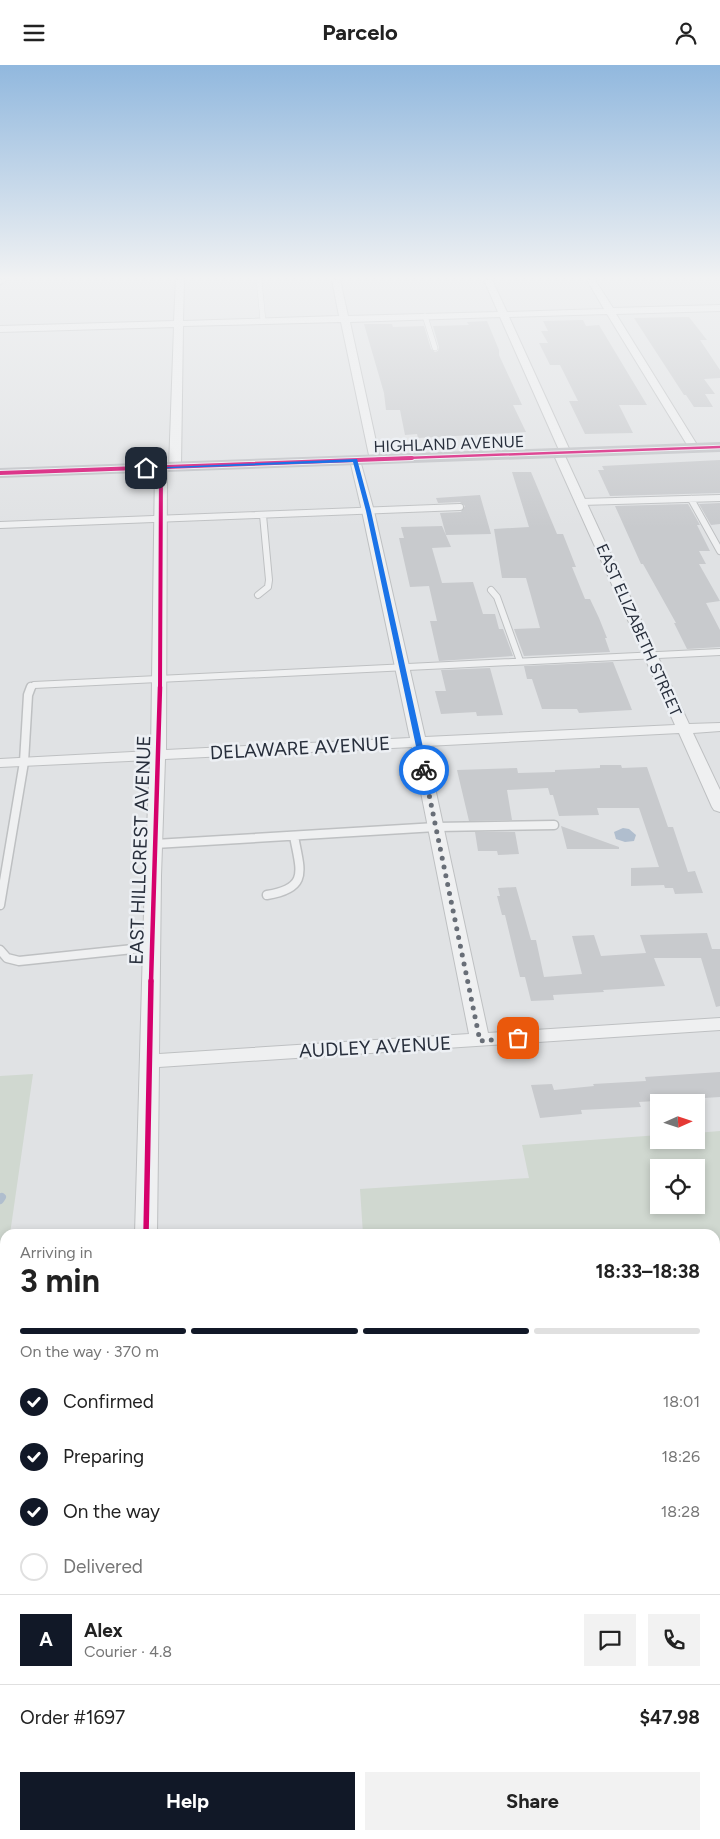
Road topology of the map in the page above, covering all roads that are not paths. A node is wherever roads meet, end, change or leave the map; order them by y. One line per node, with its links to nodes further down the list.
1 (176, 363): 10 (street, EAST HILLCREST AVENUE)
2 (354, 363): 9 (street)
3 (524, 363): 7 (street, EAST ELIZABETH STREET)
4 (642, 363): 6 (street)
5 (720, 447): 6 (main road, HIGHLAND AVENUE)
6 (694, 448): 7 (main road, HIGHLAND AVENUE)
7 (562, 453): 9 (main road, HIGHLAND AVENUE); 14 (street, EAST ELIZABETH STREET)
8 (355, 460): 9 (main road, HIGHLAND AVENUE); 10 (main road, HIGHLAND AVENUE); 16 (street)
9 (375, 460)
10 (168, 467): 11 (main road, HIGHLAND AVENUE); 18 (street, EAST HILLCREST AVENUE)
11 (0, 473)
12 (720, 498): 13 (lane)
13 (691, 499): 14 (lane); 20 (lane)
14 (581, 502): 24 (street, EAST ELIZABETH STREET)
15 (460, 507): 16 (lane)
16 (368, 511): 17 (lane); 26 (street)
17 (262, 515): 18 (lane); 22 (lane)
18 (161, 519): 19 (lane); 27 (street, EAST HILLCREST AVENUE)
19 (0, 525)
20 (720, 551)
21 (491, 590): 25 (lane)
22 (258, 595)
23 (720, 652): 24 (lane)
24 (651, 655): 25 (lane); 29 (street, EAST ELIZABETH STREET)
25 (520, 661): 26 (lane)
26 (402, 666): 27 (lane); 30 (street)
27 (159, 679): 31 (street, EAST HILLCREST AVENUE); 32 (lane)
28 (720, 727): 29 (street, DELAWARE AVENUE)
29 (684, 729): 30 (street, DELAWARE AVENUE); 34 (street, EAST ELIZABETH STREET)
30 (418, 741): 31 (street, DELAWARE AVENUE); 36 (street)
31 (158, 755): 32 (street, DELAWARE AVENUE); 38 (street, EAST HILLCREST AVENUE)
32 (24, 762): 33 (street, DELAWARE AVENUE); 40 (lane)
33 (0, 763)
34 (720, 807)
35 (554, 825): 36 (lane)
36 (436, 827): 37 (lane); 44 (street)
37 (294, 836): 38 (lane); 39 (lane)
38 (155, 844): 41 (street, EAST HILLCREST AVENUE)
39 (267, 895)
40 (0, 905)
41 (152, 947): 42 (lane); 45 (street, EAST HILLCREST AVENUE)
42 (0, 949)
43 (720, 1024): 44 (street, AUDLEY AVENUE)
44 (480, 1041): 45 (street, AUDLEY AVENUE)
45 (150, 1061): 46 (street, EAST HILLCREST AVENUE)
46 (146, 1229)

